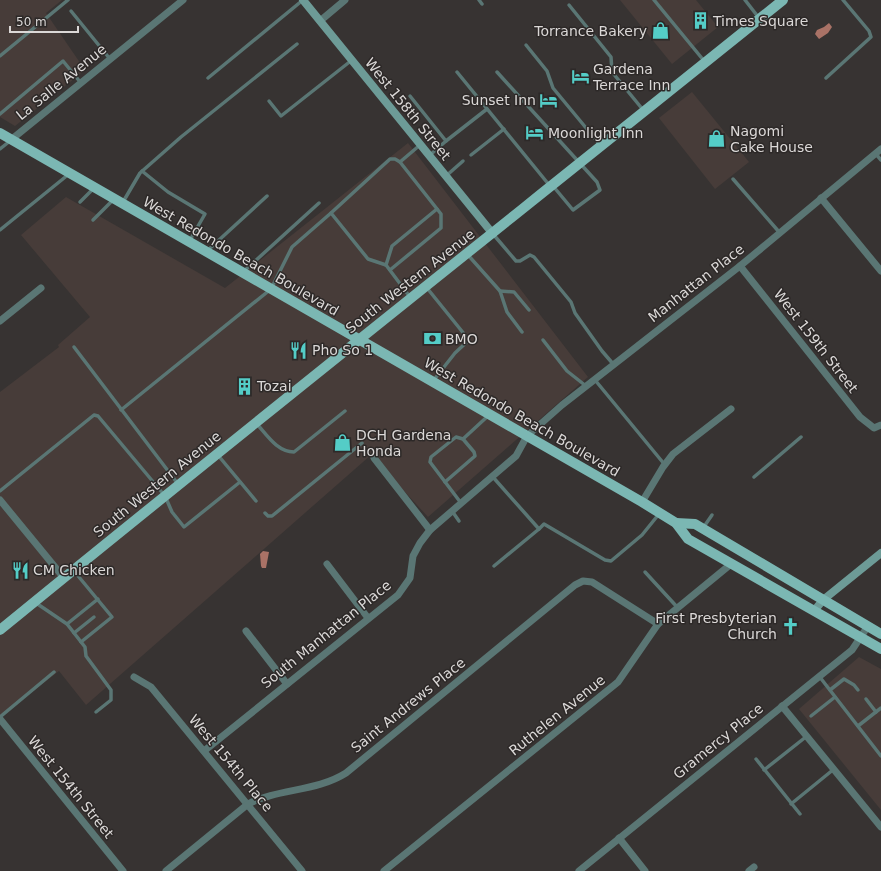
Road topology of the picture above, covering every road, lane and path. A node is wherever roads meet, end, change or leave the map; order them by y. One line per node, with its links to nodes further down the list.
1 (68, 0): 17 (lane)
2 (183, 0): 18 (street, La Salle Avenue)
3 (303, 0): 14 (street, West 158th Street); 23 (lane)
4 (345, 0): 14 (street)
5 (479, 0): 10 (lane)
6 (654, 0): 20 (lane)
7 (745, 0): 13 (lane)
8 (783, 0): 13 (main road, South Western Avenue)
9 (844, 0): 24 (lane)
10 (482, 4)
11 (569, 5): 29 (lane)
12 (71, 11): 18 (lane)
13 (760, 19): 20 (main road, South Western Avenue)
14 (320, 21): 19 (street, West 158th Street)
15 (297, 44): 45 (lane)
16 (526, 45): 36 (lane)
17 (0, 56)
18 (110, 59): 25 (street, La Salle Avenue)
19 (352, 60): 27 (lane); 35 (street, West 158th Street)
20 (706, 63): 29 (main road, South Western Avenue)
21 (457, 72): 28 (lane)
22 (497, 72): 44 (lane)
23 (208, 78)
24 (826, 78)
25 (81, 83): 30 (lane); 33 (street, La Salle Avenue)
26 (410, 96): 34 (lane)
27 (270, 101)
28 (487, 108): 31 (lane); 34 (lane)
29 (645, 112): 36 (main road, South Western Avenue)
30 (0, 114)
31 (504, 129): 40 (lane); 50 (lane)
32 (0, 133): 33 (main road, West Redondo Beach Boulevard)
33 (12, 140): 37 (lane); 46 (main road, West Redondo Beach Boulevard)
34 (446, 141): 39 (lane)
35 (420, 145): 39 (street, West 158th Street); 43 (lane)
36 (601, 146): 44 (main road, South Western Avenue)
37 (0, 149)
38 (878, 151): 41 (lane); 52 (street, Manhattan Place)
39 (429, 155): 47 (street, West 158th Street)
40 (470, 155)
41 (881, 160)
42 (463, 161): 47 (lane)
43 (400, 162): 56 (lane); 57 (lane)
44 (581, 163): 50 (main road, South Western Avenue); 50 (lane)
45 (142, 171): 53 (lane); 62 (lane)
46 (70, 173): 49 (main road, West Redondo Beach Boulevard); 59 (lane)
47 (446, 176): 61 (street, West 158th Street)
48 (733, 179): 60 (lane)
49 (95, 187): 53 (main road, West Redondo Beach Boulevard); 54 (lane)
50 (552, 187): 61 (main road, South Western Avenue)
51 (267, 196): 63 (lane)
52 (821, 198): 60 (street, Manhattan Place); 68 (street)
53 (119, 201): 58 (lane); 62 (main road, West Redondo Beach Boulevard)
54 (80, 202)
55 (319, 202): 69 (lane)
56 (437, 209): 65 (lane); 67 (lane)
57 (331, 213): 65 (lane); 72 (lane)
58 (93, 220)
59 (0, 230)
60 (780, 233): 66 (street, Manhattan Place)
61 (493, 234): 64 (main road, South Western Avenue); 81 (lane)
62 (189, 242): 63 (main road, West Redondo Beach Boulevard)
63 (206, 252): 69 (main road, West Redondo Beach Boulevard)
64 (467, 254): 70 (main road, South Western Avenue); 73 (lane)
65 (386, 265): 67 (lane)
66 (740, 266): 81 (street, Manhattan Place); 90 (street, West 159th Street)
67 (390, 270): 74 (lane)
68 (881, 271)
69 (242, 272): 72 (main road, West Redondo Beach Boulevard)
70 (426, 287): 74 (main road, South Western Avenue); 83 (lane)
71 (41, 288): 76 (street)
72 (272, 289): 78 (main road, West Redondo Beach Boulevard); 86 (lane)
73 (500, 291): 75 (lane); 77 (lane)
74 (411, 298): 78 (main road, South Western Avenue)
75 (529, 310)
76 (0, 321)
77 (522, 332)
78 (359, 339): 83 (main road, West Redondo Beach Boulevard); 89 (main road, South Western Avenue)
79 (543, 340): 84 (lane)
80 (74, 348): 86 (lane)
81 (614, 365): 82 (street, Manhattan Place)
82 (595, 380): 84 (street, Manhattan Place); 97 (lane)
83 (432, 382): 88 (main road, West Redondo Beach Boulevard)
84 (586, 386): 91 (street, Manhattan Place)
85 (731, 409): 97 (street)
86 (121, 410): 102 (lane)
87 (345, 411): 89 (lane)
88 (489, 414): 91 (main road, West Redondo Beach Boulevard); 93 (lane)
89 (255, 422): 95 (main road, South Western Avenue)
90 (878, 427)
91 (527, 436): 98 (street, South Manhattan Place); 107 (main road, West Redondo Beach Boulevard)
92 (801, 436): 99 (lane)
93 (463, 439): 101 (lane); 101 (lane)
94 (362, 444): 110 (lane)
95 (216, 454): 100 (lane); 102 (main road, South Western Avenue)
96 (374, 458): 117 (street)
97 (665, 466): 107 (street)
98 (492, 476): 108 (street, South Manhattan Place); 115 (lane)
99 (754, 477)
100 (240, 482): 104 (lane); 106 (lane)
101 (445, 482): 108 (lane)
102 (179, 484): 104 (main road, South Western Avenue)
103 (0, 491): 104 (lane)
104 (165, 496): 122 (main road, South Western Avenue)
105 (0, 500): 124 (street)
106 (256, 502)
107 (642, 502): 111 (main road, West Redondo Beach Boulevard)
108 (461, 503): 109 (street, South Manhattan Place)
109 (452, 510): 113 (lane); 117 (street, South Manhattan Place)
110 (265, 513)
111 (660, 513): 114 (main road, West Redondo Beach Boulevard); 115 (lane)
112 (712, 515): 116 (lane)
113 (459, 521)
114 (676, 523): 116 (main road, West Redondo Beach Boulevard); 120 (main road, West Redondo Beach Boulevard)
115 (539, 529): 121 (lane)
116 (703, 529): 126 (main road, West Redondo Beach Boulevard)
117 (430, 530): 131 (street, South Manhattan Place)
118 (881, 553): 126 (street)
119 (327, 564): 131 (street)
120 (731, 564): 128 (street, Ruthelen Avenue); 129 (main road, West Redondo Beach Boulevard)
121 (494, 566)
122 (74, 570): 124 (main road, South Western Avenue); 125 (lane)
123 (645, 572): 128 (lane)
124 (64, 578): 127 (main road, South Western Avenue)
125 (98, 599): 132 (lane); 140 (lane)
126 (823, 600): 129 (street); 134 (main road, West Redondo Beach Boulevard)
127 (35, 602): 132 (lane); 135 (main road, South Western Avenue)
128 (678, 608): 133 (street, Ruthelen Avenue)
129 (814, 612): 139 (main road, West Redondo Beach Boulevard)
130 (94, 617): 137 (lane)
131 (368, 618): 145 (street, South Manhattan Place)
132 (67, 624): 137 (lane)
133 (658, 624): 163 (street, Saint Andrews Place); 171 (street, Ruthelen Avenue)
134 (868, 626): 138 (main road, West Redondo Beach Boulevard); 139 (street, Gramercy Place)
135 (0, 630)
136 (246, 631): 145 (street)
137 (74, 633): 140 (lane)
138 (881, 634)
139 (860, 637): 141 (main road, West Redondo Beach Boulevard); 143 (street, Gramercy Place)
140 (81, 642): 152 (lane)
141 (881, 649)
142 (54, 672): 155 (lane)
143 (818, 676): 146 (lane); 150 (street, Gramercy Place)
144 (134, 677): 158 (street, West 154th Place)
145 (287, 684): 158 (street, South Manhattan Place)
146 (830, 690): 147 (lane); 148 (lane)
147 (858, 690)
148 (835, 697): 154 (lane); 156 (lane)
149 (866, 699): 153 (lane)
150 (782, 706): 157 (street); 167 (street, Gramercy Place)
151 (881, 708): 153 (lane)
152 (96, 712)
153 (876, 712): 156 (lane)
154 (811, 716)
155 (0, 718): 168 (street, West 154th Street)
156 (858, 726): 159 (lane)
157 (807, 736): 161 (street); 162 (lane)
158 (204, 751): 163 (street, West 154th Place)
159 (881, 756)
160 (756, 759): 162 (lane)
161 (834, 769): 164 (lane); 166 (street)
162 (764, 770): 164 (lane)
163 (248, 804): 169 (street, Saint Andrews Place); 170 (street, West 154th Place)
164 (791, 804): 165 (lane)
165 (800, 814)
166 (881, 827)
167 (619, 838): 172 (street, Gramercy Place); 173 (street)
168 (122, 871)
169 (166, 871)
170 (302, 871)
171 (384, 871)
172 (579, 871)
173 (645, 871)

